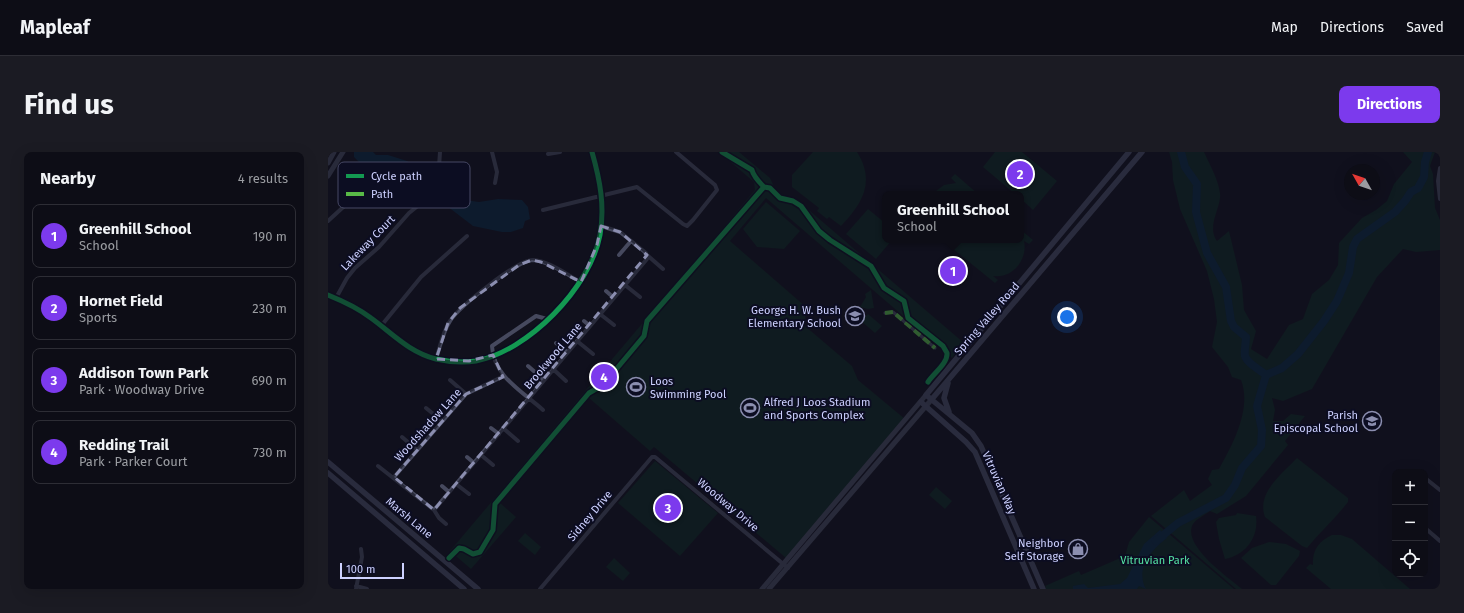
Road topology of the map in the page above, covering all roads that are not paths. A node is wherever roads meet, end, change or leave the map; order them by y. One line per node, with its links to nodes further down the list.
1 (334, 152): 12 (street)
2 (343, 152): 14 (street)
3 (440, 152): 11 (street)
4 (492, 152): 15 (street)
5 (560, 152): 10 (street)
6 (592, 152): 16 (street)
7 (676, 152): 16 (street)
8 (1129, 152): 42 (main road, Spring Valley Road)
9 (1142, 152): 45 (main road, Spring Valley Road)
10 (548, 154)
11 (439, 162)
12 (328, 163)
13 (1440, 168): 17 (street)
14 (328, 176)
15 (495, 183)
16 (602, 194): 20 (street); 22 (street)
17 (1440, 199)
18 (343, 208): 21 (street)
19 (415, 208): 32 (street, Lakeway Court)
20 (543, 210)
21 (328, 222)
22 (601, 226): 24 (street); 28 (street)
23 (467, 236): 40 (street)
24 (631, 241): 25 (street); 26 (street)
25 (619, 255)
26 (648, 255): 27 (street); 29 (street, Brookwood Lane)
27 (664, 269)
28 (580, 282): 37 (street); 50 (street)
29 (625, 285): 33 (street, Brookwood Lane); 34 (street)
30 (606, 291): 33 (street)
31 (328, 295): 32 (street)
32 (336, 298): 40 (street)
33 (614, 298): 36 (street, Brookwood Lane)
34 (640, 298)
35 (885, 313): 46 (street)
36 (600, 314): 39 (street); 41 (street, Brookwood Lane)
37 (547, 319): 49 (street); 49 (street)
38 (584, 321): 41 (street)
39 (614, 325)
40 (381, 326): 50 (street)
41 (590, 326): 43 (street, Brookwood Lane)
42 (974, 339): 45 (main road); 59 (main road, Spring Valley Road)
43 (577, 341): 47 (street, Brookwood Lane); 48 (street)
44 (556, 343): 47 (street)
45 (980, 344): 54 (main road, Spring Valley Road)
46 (935, 348)
47 (567, 352): 52 (street, Brookwood Lane)
48 (593, 354)
49 (494, 355): 50 (street); 53 (street)
50 (436, 359)
51 (528, 366): 56 (street)
52 (553, 369): 56 (street, Brookwood Lane); 57 (street)
53 (504, 376): 58 (street, Woodshadow Lane); 60 (street)
54 (951, 377): 61 (main road, Spring Valley Road); 66 (main road)
55 (450, 380): 58 (street)
56 (544, 380): 60 (street, Brookwood Lane)
57 (566, 381)
58 (466, 394): 67 (street, Woodshadow Lane)
59 (926, 395): 61 (main road, Vitruvian Way); 62 (street, Spring Valley Road)
60 (529, 398): 65 (street); 69 (street, Brookwood Lane)
61 (932, 399): 63 (street, Spring Valley Road); 66 (main road, Vitruvian Way)
62 (921, 402): 63 (main road, Vitruvian Way); 98 (street, Spring Valley Road)
63 (926, 406): 74 (main road, Vitruvian Way); 99 (street, Spring Valley Road)
64 (426, 408): 67 (street)
65 (543, 410)
66 (952, 416): 82 (main road, Vitruvian Way)
67 (442, 422): 73 (street, Woodshadow Lane)
68 (491, 428): 70 (street)
69 (503, 428): 70 (street, Brookwood Lane); 72 (street)
70 (499, 434): 75 (street, Brookwood Lane)
71 (402, 437): 73 (street)
72 (518, 441)
73 (417, 450): 84 (street, Woodshadow Lane)
74 (975, 452): 82 (main road); 93 (main road, Vitruvian Way)
75 (481, 455): 79 (street, Brookwood Lane); 80 (street)
76 (467, 457): 79 (street)
77 (655, 457): 98 (street, Woodway Drive); 104 (street, Sidney Drive)
78 (328, 462): 103 (main road, Marsh Lane)
79 (474, 463): 86 (street, Brookwood Lane)
80 (493, 465)
81 (378, 466): 84 (street)
82 (991, 466): 92 (main road, Vitruvian Way)
83 (328, 473): 102 (main road, Marsh Lane)
84 (394, 477): 91 (street, Woodshadow Lane)
85 (1428, 480): 88 (street)
86 (456, 484): 89 (street, Brookwood Lane); 90 (street)
87 (442, 486): 89 (street)
88 (1440, 490)
89 (449, 492): 91 (street, Brookwood Lane)
90 (469, 494)
91 (434, 510): 94 (street, Woodshadow Lane)
92 (1011, 514): 93 (main road); 108 (main road, Vitruvian Way)
93 (1003, 518): 107 (main road, Vitruvian Way)
94 (446, 524)
95 (1428, 531): 96 (street)
96 (1440, 541)
97 (361, 549): 100 (street)
98 (783, 564): 99 (street, Woodway Drive); 105 (street, Spring Valley Road)
99 (788, 568): 106 (street, Spring Valley Road)
100 (356, 588): 101 (street)
101 (367, 589)
102 (464, 589)
103 (478, 589)
104 (540, 589)
105 (762, 589)
106 (769, 589)
107 (1034, 589)
108 (1043, 589)

